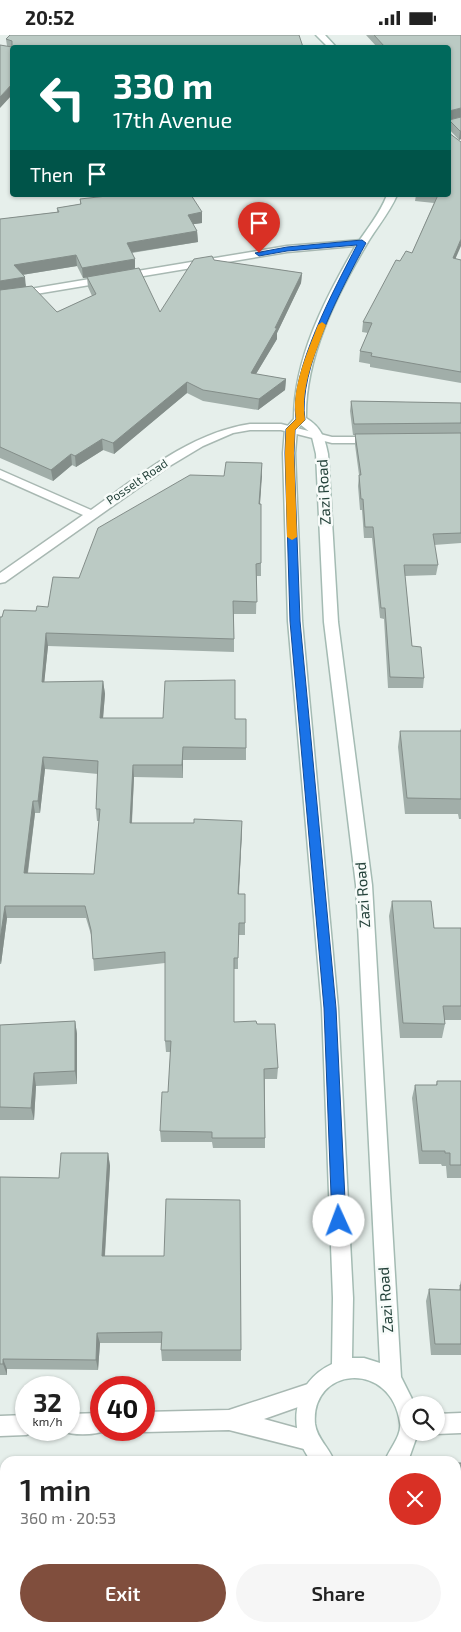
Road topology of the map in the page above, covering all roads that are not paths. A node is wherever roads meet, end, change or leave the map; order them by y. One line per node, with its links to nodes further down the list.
1 (320, 35): 2 (street)
2 (330, 45)
3 (391, 197): 4 (street)
4 (362, 243): 5 (street); 6 (street)
5 (0, 297)
6 (295, 425): 7 (street, Zazi Road); 10 (street, Posselt Road); 12 (street)
7 (319, 437): 8 (street); 13 (street, Zazi Road)
8 (390, 440)
9 (0, 474): 10 (street)
10 (90, 514): 11 (street, Posselt Road)
11 (0, 579)
12 (342, 1369): 13 (street); 14 (street)
13 (391, 1382): 15 (street)
14 (311, 1393): 16 (street); 22 (street)
15 (401, 1396)
16 (229, 1420): 17 (street); 22 (street)
17 (155, 1422)
18 (445, 1423): 19 (street)
19 (461, 1423)
20 (15, 1425): 21 (street)
21 (0, 1426)
22 (308, 1440): 24 (street)
23 (405, 1441): 25 (street)
24 (320, 1456)
25 (399, 1456)

